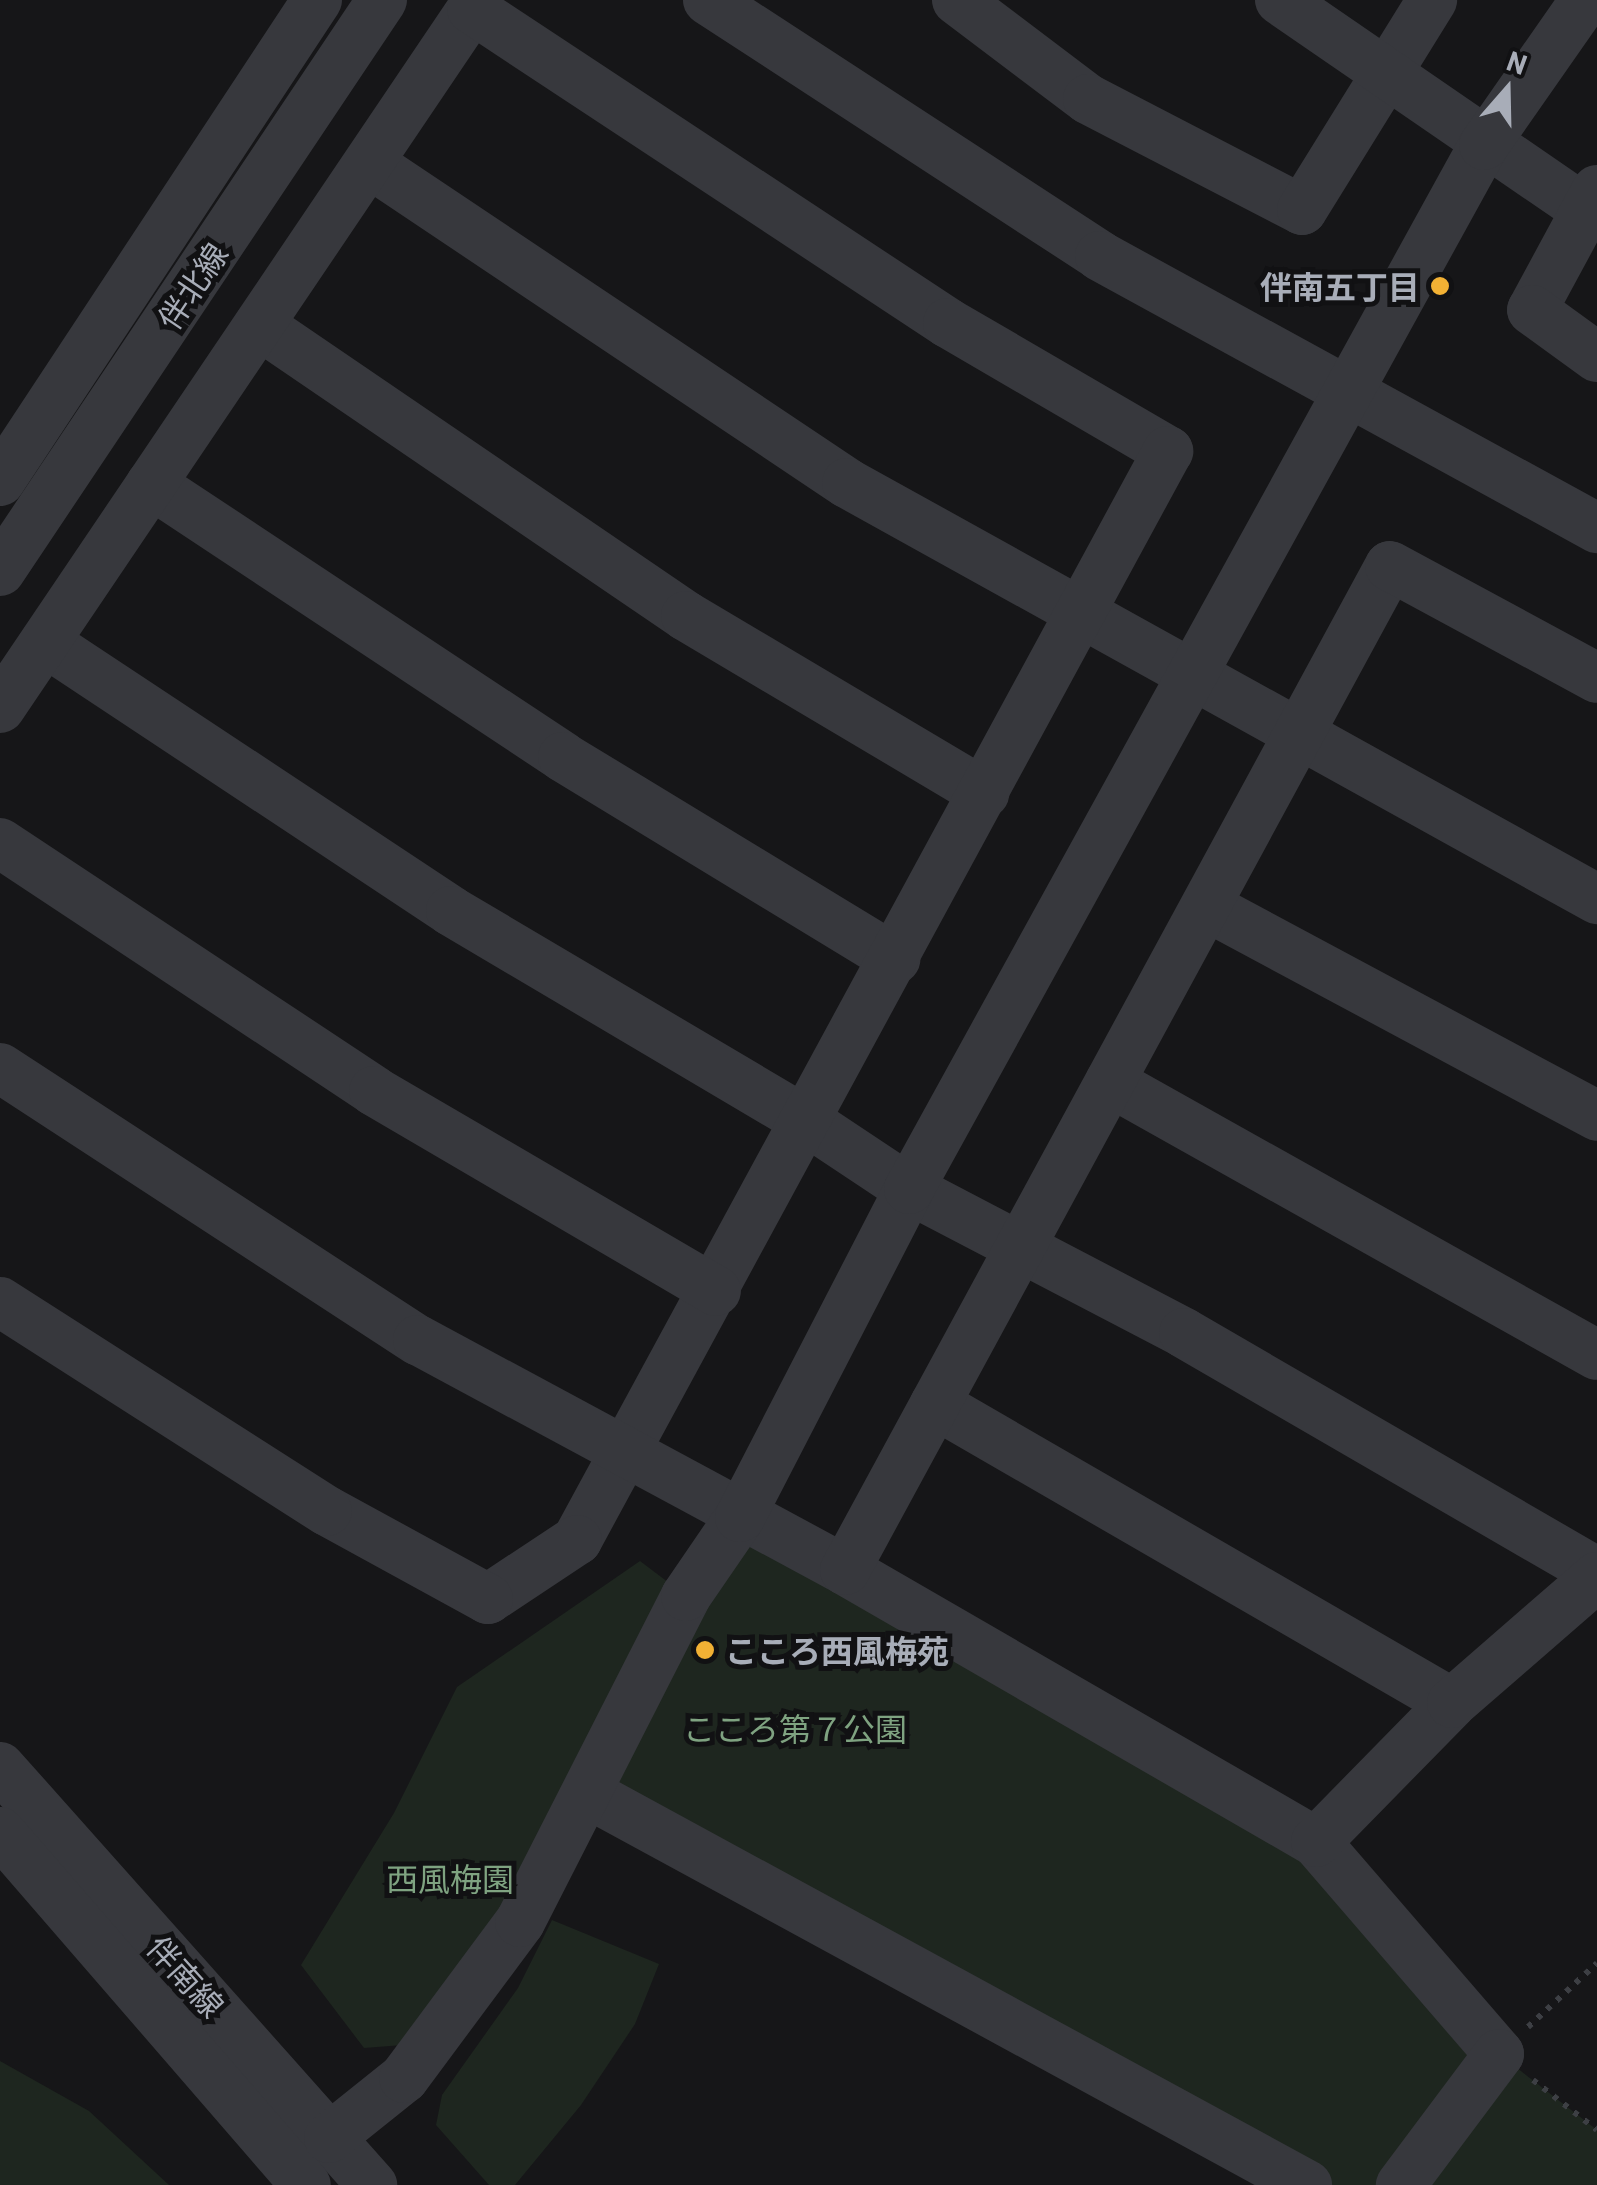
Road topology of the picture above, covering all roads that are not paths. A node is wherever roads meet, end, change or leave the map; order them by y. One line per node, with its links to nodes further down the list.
1 (317, 0): 15 (street, 伴北線)
2 (382, 0): 18 (street, 伴北線)
3 (708, 0): 14 (street)
4 (957, 0): 8 (street)
5 (1280, 0): 8 (street)
6 (1432, 0): 8 (street)
7 (1585, 0): 9 (street)
8 (1384, 76): 9 (street)
9 (1484, 145): 11 (street); 14 (street)
10 (369, 163): 12 (street); 19 (street); 19 (street)
11 (1590, 199): 13 (street)
12 (259, 326): 16 (street); 25 (street)
13 (1597, 357)
14 (1350, 394): 17 (street); 22 (street)
15 (0, 480)
16 (152, 484): 20 (street); 29 (street)
17 (1597, 528)
18 (0, 571)
19 (1080, 616): 22 (street); 25 (street)
20 (45, 642): 23 (street); 33 (street)
21 (1597, 678): 24 (street)
22 (1194, 680): 24 (street); 34 (street)
23 (0, 708)
24 (1298, 738): 27 (street); 28 (street)
25 (984, 794): 29 (street)
26 (0, 843): 36 (street)
27 (1597, 899)
28 (1206, 906): 31 (street); 32 (street)
29 (895, 959): 33 (street)
30 (0, 1068): 40 (street)
31 (1110, 1082): 35 (street); 38 (street)
32 (1597, 1116)
33 (808, 1122): 34 (street); 36 (street)
34 (909, 1189): 35 (street); 41 (street)
35 (1020, 1248): 39 (street); 43 (street)
36 (716, 1291): 40 (street)
37 (0, 1302): 40 (street)
38 (1597, 1355)
39 (935, 1404): 42 (street); 44 (street)
40 (628, 1456): 41 (street)
41 (740, 1517): 42 (street); 46 (street)
42 (845, 1570): 48 (street)
43 (1597, 1575): 44 (street)
44 (1452, 1702): 48 (street)
45 (0, 1767): 49 (street, 伴南線)
46 (587, 1792): 49 (street); 52 (street)
47 (0, 1832): 50 (street, 伴南線)
48 (1316, 1842): 53 (street)
49 (329, 2138): 51 (street, 伴南線)
50 (306, 2185)
51 (372, 2185)
52 (1308, 2185)
53 (1400, 2185)

